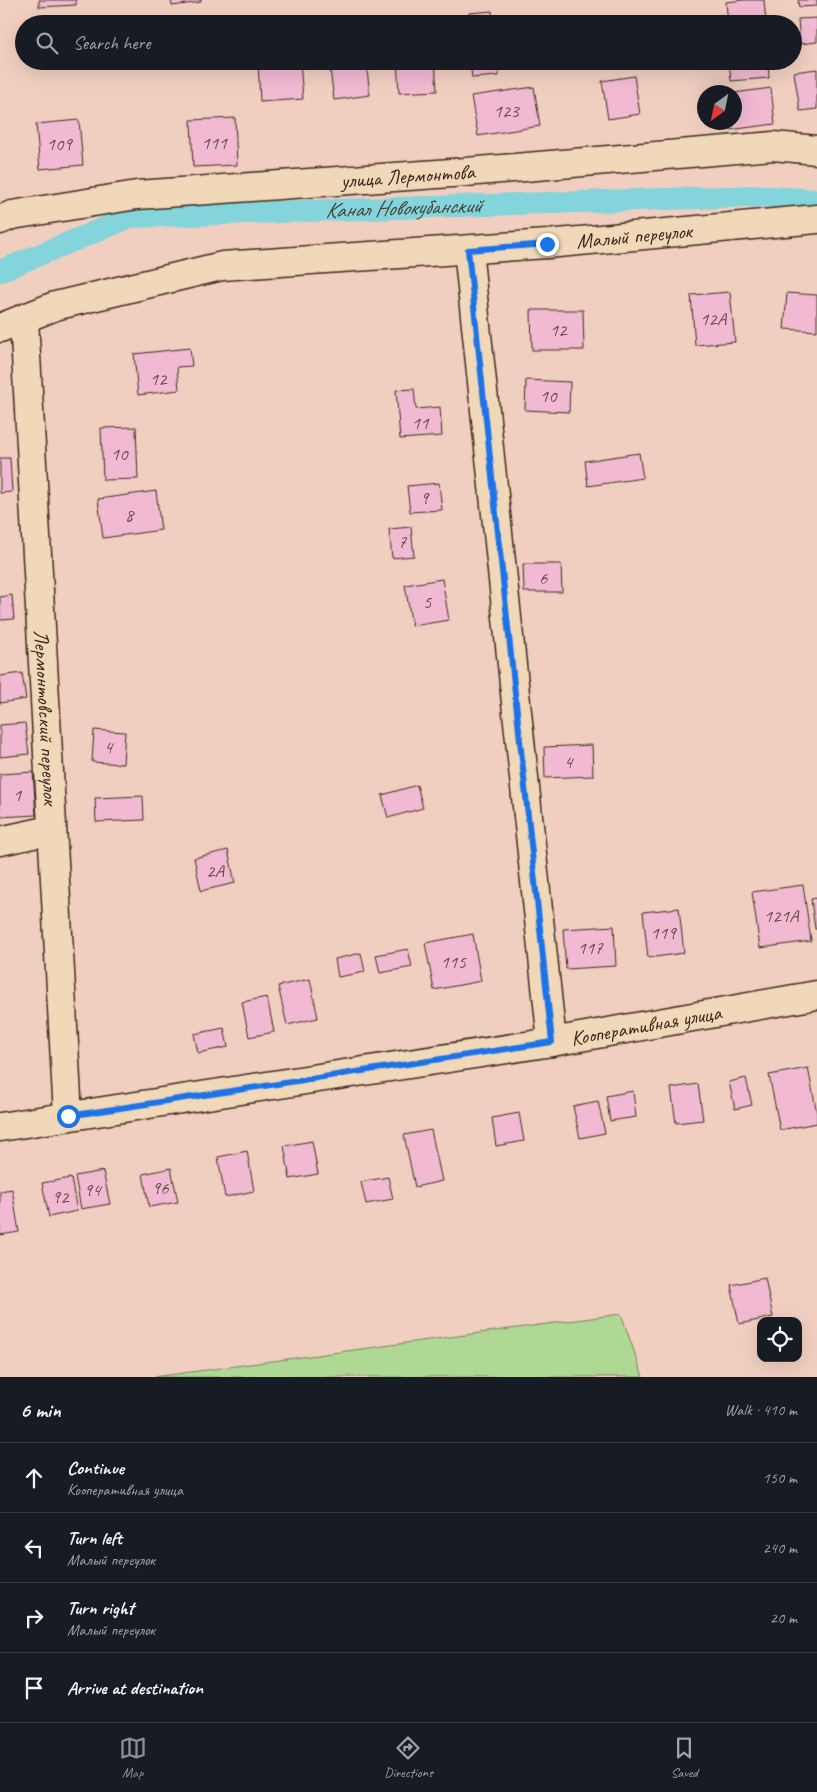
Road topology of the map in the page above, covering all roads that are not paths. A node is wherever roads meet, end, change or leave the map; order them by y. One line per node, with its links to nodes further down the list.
1 (817, 150): 3 (street, улица Лермонтова)
2 (817, 219): 4 (street, Малый переулок)
3 (0, 220)
4 (468, 250): 5 (street, Малый переулок); 9 (street)
5 (12, 324): 6 (street, Лермонтовский переулок)
6 (51, 830): 7 (street); 10 (street, Лермонтовский переулок)
7 (0, 841)
8 (817, 995): 9 (street, Кооперативная улица)
9 (552, 1042): 10 (street, Кооперативная улица)
10 (68, 1116): 11 (street, Кооперативная улица)
11 (0, 1127)

